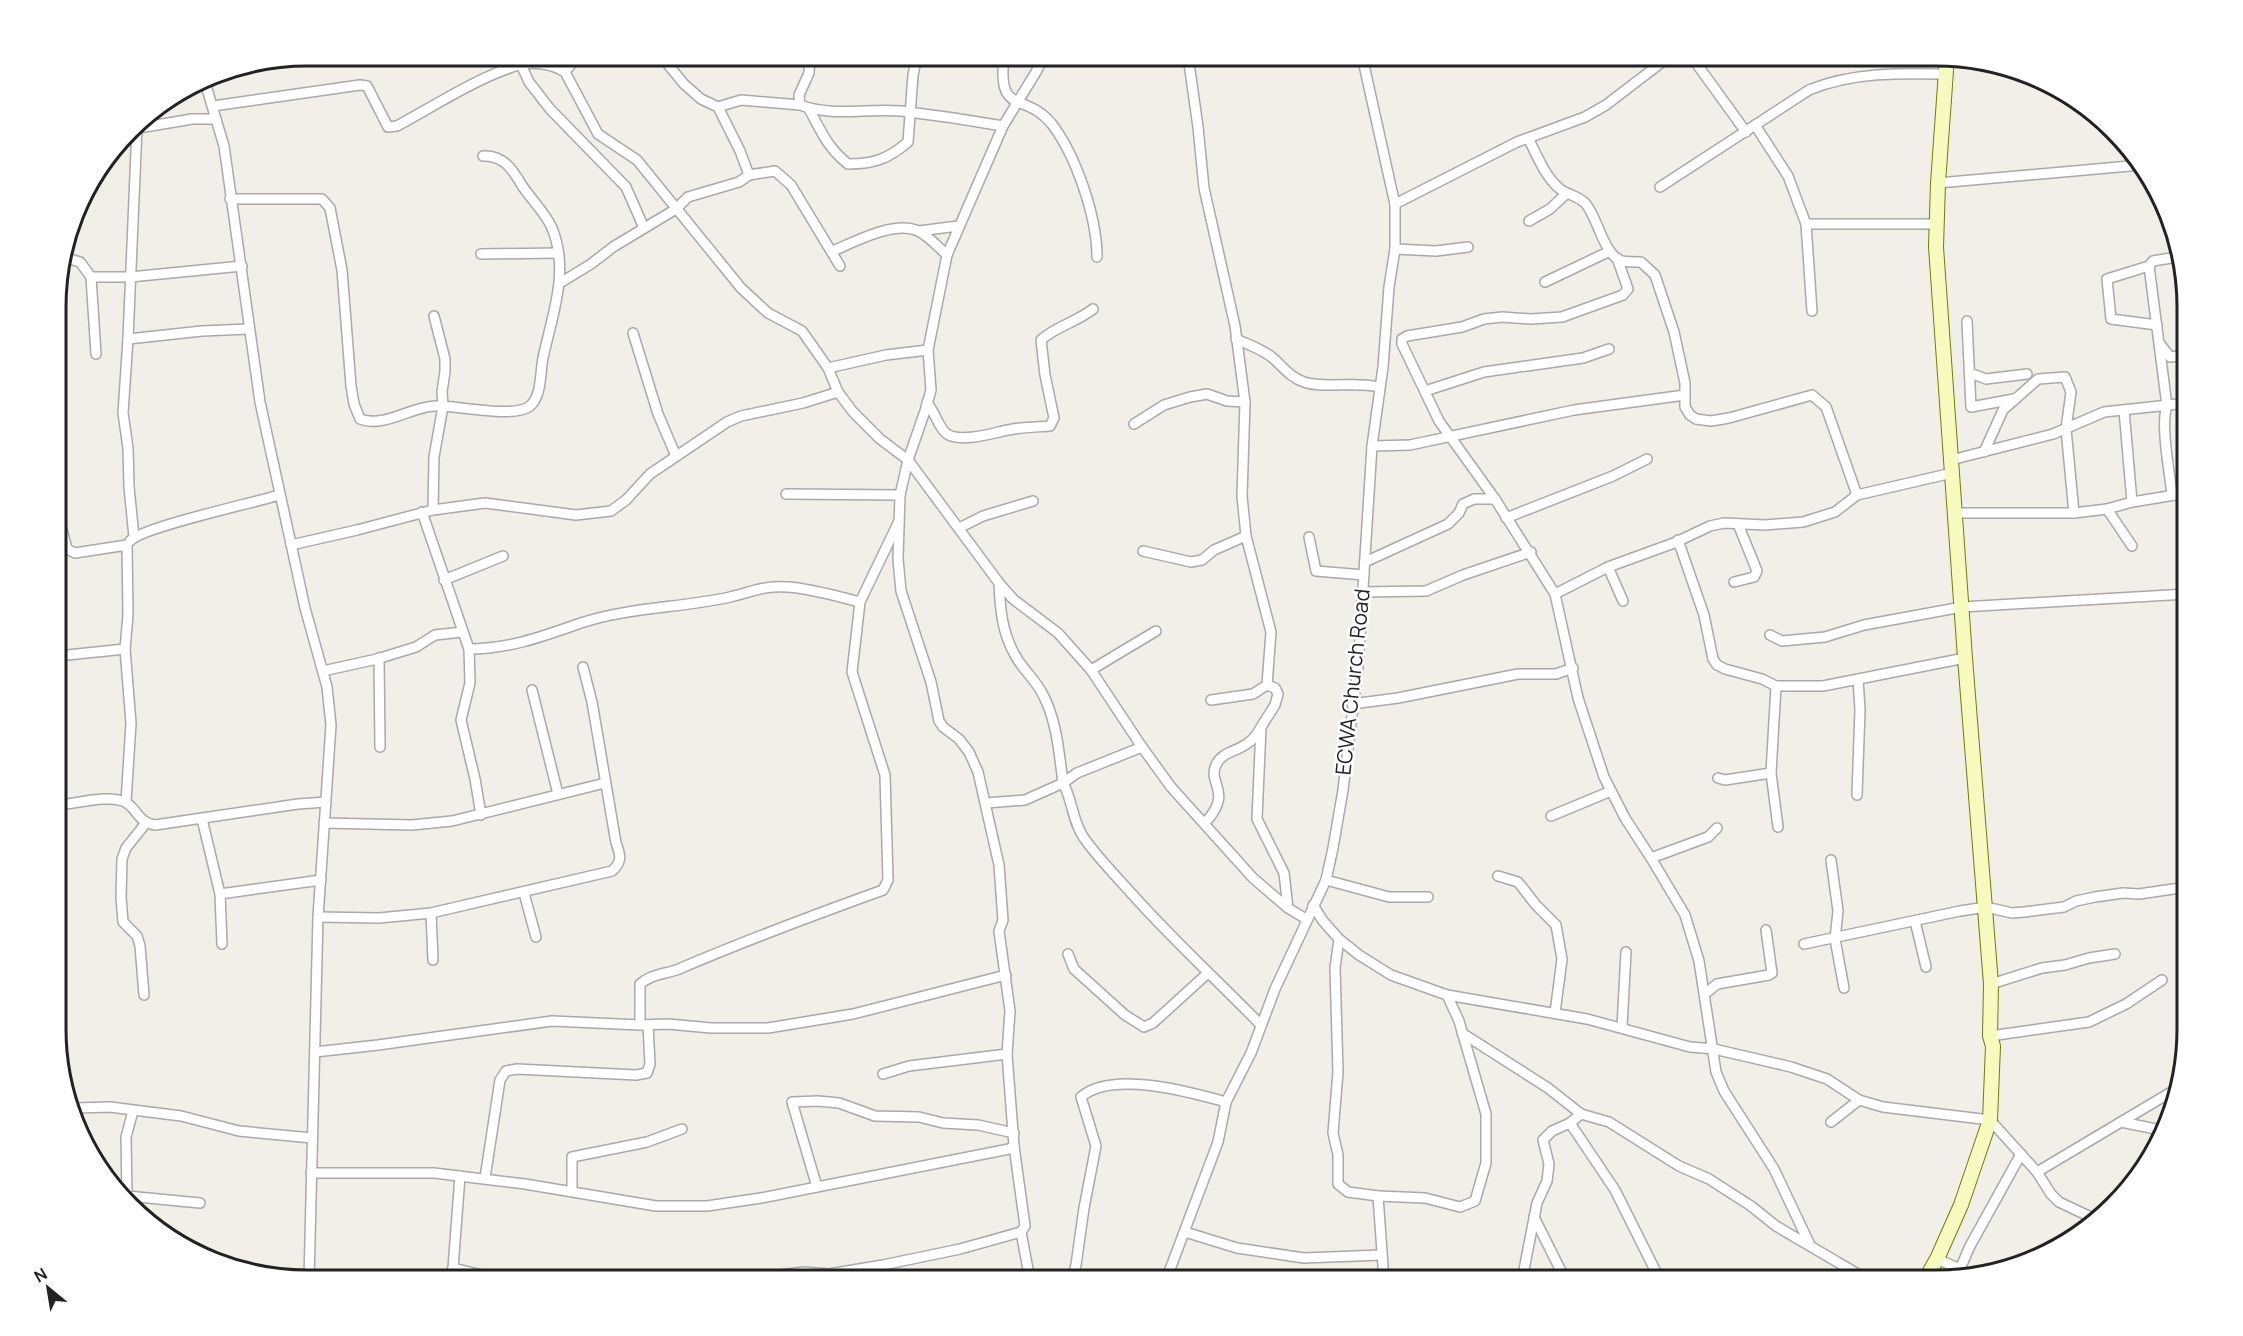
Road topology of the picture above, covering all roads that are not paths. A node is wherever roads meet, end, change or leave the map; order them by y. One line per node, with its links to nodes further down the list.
1 (508, 66): 19 (street)
2 (522, 66): 43 (street)
3 (550, 66): 15 (street)
4 (570, 66): 15 (street)
5 (669, 66): 20 (street)
6 (809, 66): 21 (street)
7 (916, 66): 22 (street)
8 (1004, 66): 18 (street)
9 (1038, 66): 18 (street)
10 (1189, 66): 71 (street)
11 (1364, 66): 37 (street, ECWA Church Road)
12 (1657, 66): 28 (street)
13 (1698, 66): 27 (street)
14 (1946, 67): 16 (street)
15 (565, 72): 38 (street)
16 (1946, 74): 26 (street); 33 (street)
17 (207, 88): 19 (street)
18 (1018, 102): 25 (street); 52 (street)
19 (213, 106): 23 (street)
20 (718, 107): 21 (street); 32 (street)
21 (804, 107): 22 (street); 22 (street)
22 (910, 113): 25 (street)
23 (216, 119): 24 (street); 36 (street)
24 (148, 126)
25 (1002, 126): 42 (street)
26 (1755, 126): 27 (street); 40 (street)
27 (1746, 132): 34 (street)
28 (1528, 138): 35 (street); 37 (street)
29 (135, 139): 59 (street)
30 (483, 156): 48 (street)
31 (2131, 166): 33 (street)
32 (749, 175): 38 (street); 47 (street)
33 (1938, 183): 41 (street)
34 (1660, 187)
35 (1567, 193): 39 (street); 51 (street)
36 (230, 199): 55 (street); 89 (street)
37 (1395, 204): 46 (street, ECWA Church Road)
38 (676, 209): 43 (street); 78 (street)
39 (1529, 221)
40 (1806, 224): 41 (street); 63 (street)
41 (1937, 224): 100 (street)
42 (958, 226): 44 (street); 50 (street)
43 (644, 228): 61 (street)
44 (919, 231): 47 (street); 50 (street)
45 (1468, 247): 46 (street)
46 (1395, 249): 67 (street, ECWA Church Road)
47 (833, 251): 56 (street)
48 (558, 253): 49 (street); 61 (street)
49 (481, 254)
50 (947, 255): 75 (street)
51 (1613, 255): 60 (street); 72 (street); 84 (street)
52 (1097, 257)
53 (2171, 257): 57 (street)
54 (71, 259): 58 (street)
55 (242, 266): 59 (street); 68 (street)
56 (840, 266)
57 (2149, 266): 66 (street); 66 (street)
58 (92, 277): 59 (street); 76 (street)
59 (130, 277): 70 (street)
60 (1545, 282)
61 (560, 283): 89 (street)
62 (1093, 309): 87 (street)
63 (1812, 311)
64 (434, 316): 89 (street)
65 (1967, 321): 79 (street)
66 (2157, 325): 73 (street)
67 (1386, 327): 72 (street); 81 (street, ECWA Church Road)
68 (249, 329): 70 (street); 102 (street)
69 (633, 333): 97 (street)
70 (128, 339): 120 (street)
71 (1236, 339): 81 (street); 86 (street)
72 (1402, 339): 82 (street)
73 (2159, 342): 77 (street); 90 (street)
74 (1609, 349): 82 (street)
75 (928, 350): 78 (street); 87 (street)
76 (96, 354)
77 (2177, 356)
78 (828, 368): 83 (street)
79 (1970, 373): 80 (street); 85 (street)
80 (2027, 375)
81 (1379, 387): 95 (street, ECWA Church Road)
82 (1425, 391): 94 (street)
83 (838, 392): 97 (street); 98 (street)
84 (1685, 395): 94 (street); 104 (street)
85 (2016, 398): 93 (street); 96 (street)
86 (1245, 402): 92 (street); 119 (street)
87 (927, 403): 98 (street)
88 (2177, 404): 90 (street)
89 (443, 406): 111 (street)
90 (2167, 406): 91 (street); 105 (street)
91 (2124, 410): 93 (street); 109 (street)
92 (1134, 424)
93 (2066, 429): 96 (street); 114 (street)
94 (1451, 437): 95 (street); 107 (street)
95 (1372, 446): 130 (street, ECWA Church Road)
96 (1984, 452): 100 (street)
97 (676, 456): 111 (street)
98 (908, 459): 103 (street); 118 (street)
99 (1647, 459): 115 (street)
100 (1952, 467): 104 (street); 113 (street)
101 (786, 494): 103 (street)
102 (279, 495): 120 (street); 125 (street)
103 (900, 495): 116 (street)
104 (1857, 495): 117 (street)
105 (2172, 495): 106 (street); 109 (street)
106 (2177, 496)
107 (1495, 499): 115 (street); 130 (street)
108 (1033, 501): 118 (street)
109 (2132, 502): 110 (street)
110 (2107, 508): 114 (street); 126 (street)
111 (433, 510): 112 (street)
112 (422, 512): 125 (street); 133 (street)
113 (1955, 513): 114 (street); 141 (street)
114 (2074, 513)
115 (1506, 518): 128 (street)
116 (899, 520): 140 (street); 172 (street)
117 (1738, 524): 122 (street); 134 (street)
118 (959, 528): 135 (street)
119 (1246, 536): 127 (street); 155 (street)
120 (134, 537): 124 (street)
121 (1309, 537): 132 (street)
122 (1677, 540): 131 (street); 156 (street)
123 (66, 545): 124 (street)
124 (127, 545): 145 (street)
125 (291, 545): 153 (street)
126 (2132, 546)
127 (1143, 551)
128 (1531, 552): 136 (street); 137 (street)
129 (503, 556): 133 (street)
130 (1365, 562): 132 (street, ECWA Church Road)
131 (1608, 567): 137 (street); 139 (street)
132 (1364, 575): 136 (street, ECWA Church Road)
133 (444, 580): 142 (street)
134 (1734, 582)
135 (999, 584): 152 (street); 166 (street)
136 (1362, 592): 159 (street, ECWA Church Road)
137 (1556, 594): 151 (street)
138 (2177, 595): 141 (street)
139 (1623, 601)
140 (860, 602): 146 (street); 218 (street)
141 (1962, 607): 144 (street); 149 (street)
142 (462, 632): 146 (street); 148 (street)
143 (1156, 632): 152 (street)
144 (1770, 635)
145 (125, 649): 147 (street); 170 (street)
146 (469, 649): 174 (street)
147 (66, 655)
148 (379, 658): 153 (street); 161 (street)
149 (1965, 658): 154 (street); 192 (street)
150 (583, 667): 165 (street)
151 (1573, 668): 159 (street); 167 (street)
152 (1091, 670): 162 (street)
153 (323, 672): 171 (street)
154 (1858, 679): 156 (street); 169 (street)
155 (1267, 685): 158 (street); 160 (street)
156 (1776, 686): 163 (street)
157 (532, 690): 168 (street)
158 (1211, 700)
159 (1352, 704): 186 (street, ECWA Church Road)
160 (1261, 727): 178 (street); 193 (street)
161 (380, 747)
162 (1142, 747): 166 (street); 178 (street)
163 (1771, 773): 164 (street); 180 (street)
164 (1718, 778)
165 (604, 783): 168 (street); 188 (street)
166 (1063, 783): 172 (street); 209 (street)
167 (1611, 791): 175 (street); 182 (street)
168 (558, 794): 174 (street)
169 (1857, 795)
170 (126, 802): 173 (street); 179 (street)
171 (326, 802): 176 (street); 177 (street)
172 (986, 803): 210 (street)
173 (66, 804)
174 (481, 815): 177 (street)
175 (1551, 816)
176 (202, 819): 179 (street); 189 (street)
177 (324, 823): 185 (street)
178 (1205, 823): 193 (street)
179 (146, 824): 215 (street)
180 (1778, 827)
181 (1717, 828): 182 (street)
182 (1651, 858): 214 (street)
183 (1831, 861): 201 (street)
184 (1498, 876): 217 (street)
185 (321, 880): 189 (street); 195 (street)
186 (1326, 880): 190 (street); 191 (street, ECWA Church Road)
187 (2177, 888): 192 (street)
188 (524, 893): 194 (street); 199 (street)
189 (220, 894): 202 (street)
190 (1428, 897)
191 (1313, 905): 196 (street, ECWA Church Road); 200 (street)
192 (1986, 907): 197 (street); 212 (street)
193 (1288, 908): 196 (street)
194 (431, 913): 195 (street); 207 (street)
195 (318, 917): 224 (street)
196 (1306, 919): 219 (street, ECWA Church Road)
197 (1915, 921): 201 (street); 208 (street)
198 (1766, 930): 214 (street)
199 (536, 937)
200 (1339, 939): 216 (street); 250 (street)
201 (1835, 939): 203 (street); 213 (street)
202 (222, 944)
203 (1804, 944)
204 (1626, 952): 220 (street)
205 (1068, 954): 209 (street)
206 (2115, 954): 212 (street)
207 (432, 960)
208 (1926, 968)
209 (1208, 973): 219 (street)
210 (1006, 975): 218 (street); 225 (street)
211 (2162, 980): 222 (street)
212 (1991, 984): 222 (street)
213 (1844, 988)
214 (1705, 994): 223 (street)
215 (144, 995)
216 (1447, 995): 217 (street); 221 (street)
217 (1555, 1013): 220 (street)
218 (644, 1025): 224 (street); 246 (street)
219 (1261, 1025): 229 (street, ECWA Church Road)
220 (1622, 1027): 223 (street)
221 (1462, 1033): 232 (street); 250 (street)
222 (1990, 1036): 233 (street)
223 (1714, 1049): 228 (street); 257 (street)
224 (315, 1052): 240 (street)
225 (1006, 1054): 226 (street); 239 (street)
226 (883, 1074)
227 (2168, 1094): 235 (street)
228 (1859, 1100): 233 (street); 234 (street)
229 (1226, 1102): 256 (street, ECWA Church Road); 267 (street)
230 (79, 1108): 231 (street)
231 (134, 1111): 240 (street); 248 (street)
232 (1581, 1114): 236 (street); 257 (street)
233 (1990, 1120): 242 (street); 259 (street)
234 (1831, 1122)
235 (2121, 1122): 238 (street); 243 (street)
236 (1570, 1123): 254 (street); 272 (street)
237 (682, 1129): 249 (street)
238 (2155, 1129)
239 (1014, 1133): 241 (street); 247 (street)
240 (312, 1138): 244 (street)
241 (1014, 1146): 247 (street); 255 (street)
242 (2021, 1154): 243 (street); 261 (street)
243 (2037, 1172): 253 (street)
244 (311, 1173): 245 (street); 263 (street)
245 (460, 1176): 246 (street); 260 (street)
246 (485, 1178): 249 (street)
247 (817, 1187): 249 (street)
248 (127, 1189)
249 (572, 1191)
250 (1378, 1196): 258 (street)
251 (135, 1197): 252 (street)
252 (200, 1203)
253 (2088, 1216)
254 (1534, 1217): 270 (street); 271 (street)
255 (1021, 1232): 265 (street); 266 (street)
256 (1185, 1233): 258 (street); 268 (street, ECWA Church Road)
257 (1810, 1245): 273 (street)
258 (1381, 1256): 269 (street)
259 (1937, 1259): 262 (street); 274 (street)
260 (453, 1268): 264 (street)
261 (1965, 1268)
262 (1957, 1269)
263 (309, 1270)
264 (461, 1270)
265 (853, 1270)
266 (1028, 1270)
267 (1075, 1270)
268 (1170, 1270)
269 (1383, 1270)
270 (1524, 1270)
271 (1560, 1270)
272 (1655, 1270)
273 (1851, 1270)
274 (1930, 1270)

